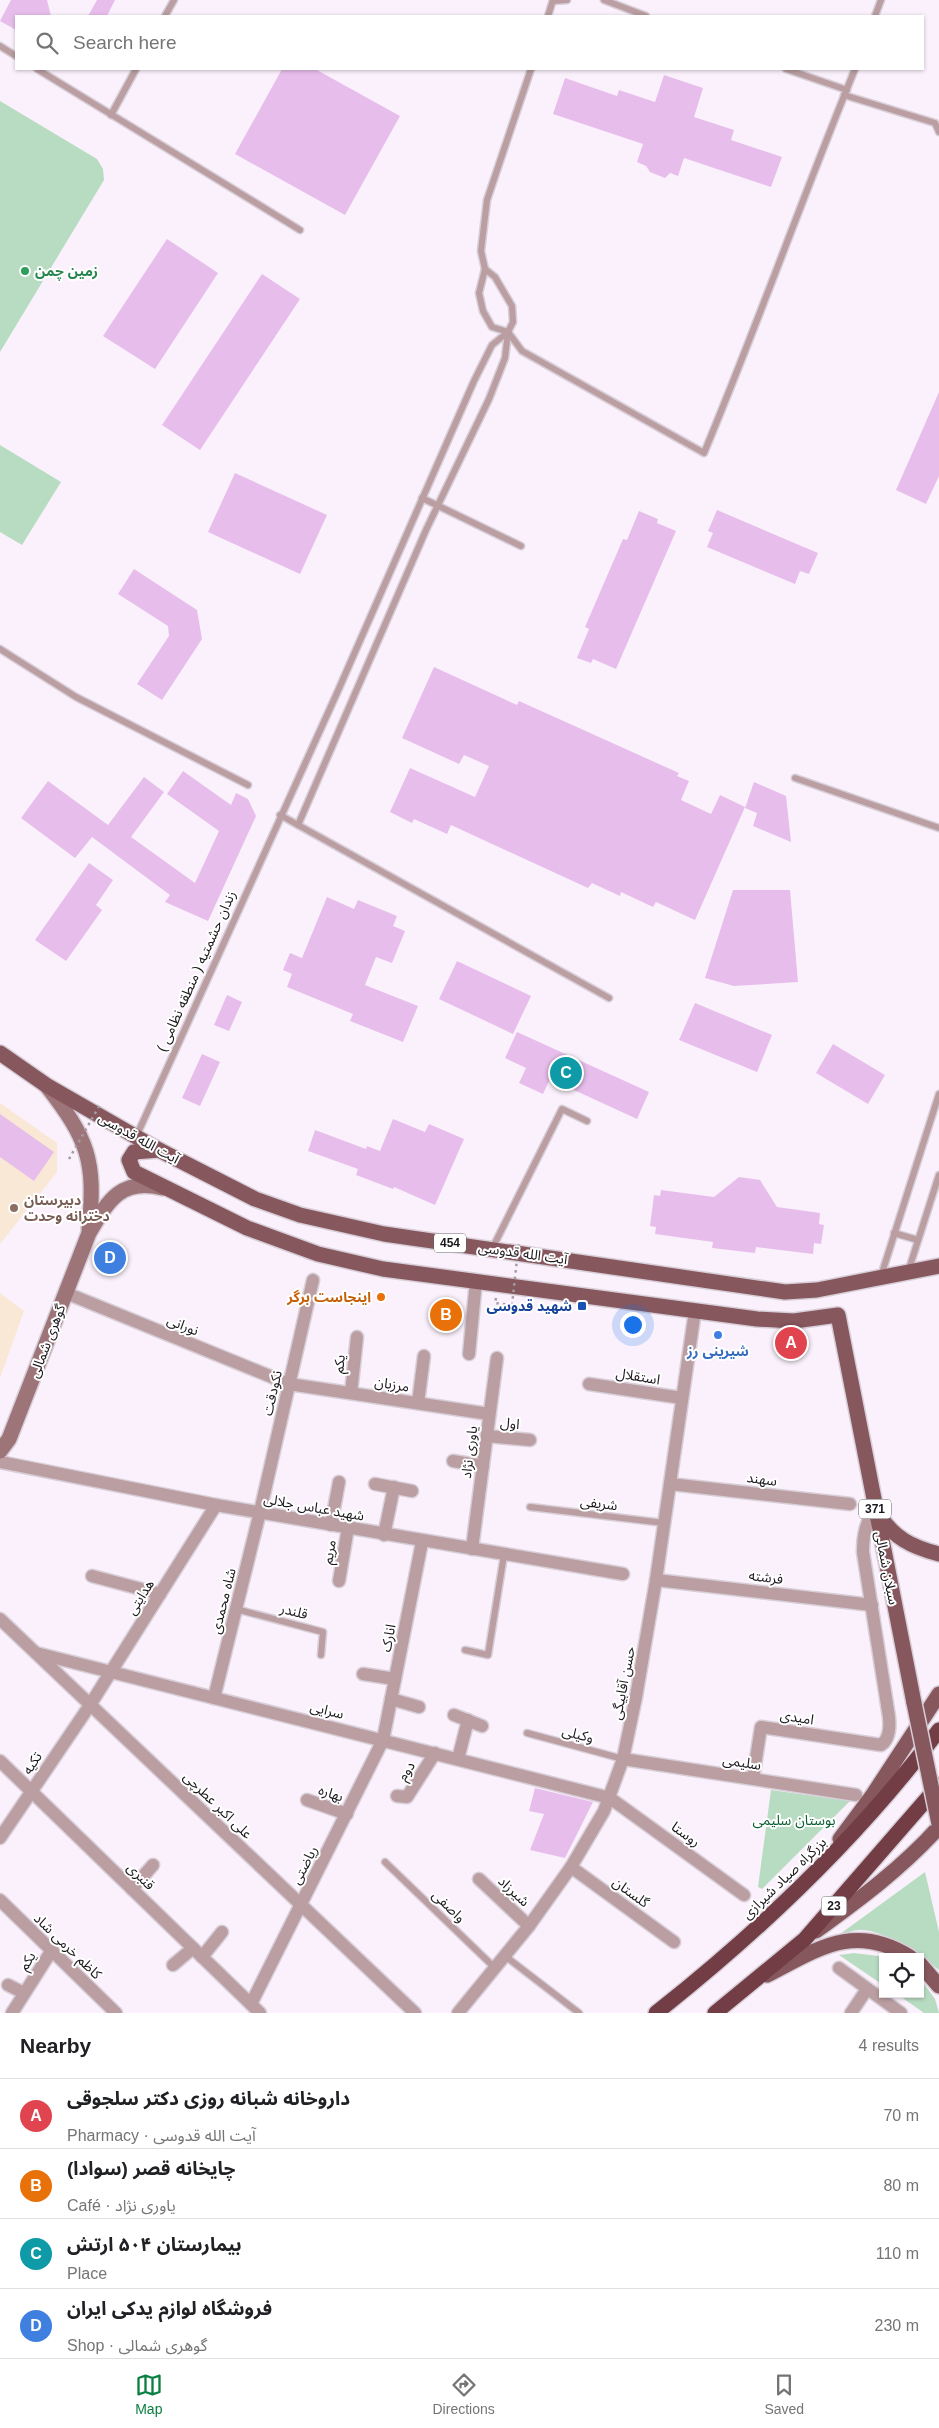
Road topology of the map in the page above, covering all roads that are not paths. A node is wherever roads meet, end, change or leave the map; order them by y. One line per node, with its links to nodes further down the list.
1 (174, 0): 6 (lane)
2 (568, 0): 5 (lane)
3 (604, 0): 8 (lane)
4 (881, 0): 9 (lane)
5 (553, 1): 7 (lane)
6 (166, 15)
7 (548, 15)
8 (643, 15)
9 (875, 15)
10 (0, 46): 11 (lane)
11 (15, 55)
12 (39, 70): 18 (lane)
13 (135, 70): 18 (lane)
14 (531, 70): 21 (lane)
15 (788, 70): 17 (lane)
16 (856, 70): 17 (lane)
17 (846, 93): 19 (lane); 22 (lane)
18 (111, 115): 20 (lane)
19 (939, 132)
20 (300, 230)
21 (485, 269): 22 (lane); 22 (lane)
22 (508, 332): 23 (lane, زندان حشمتیه ( منطقه نظامی )); 24 (lane)
23 (422, 498): 24 (lane); 29 (lane, زندان حشمتیه ( منطقه نظامی ))
24 (438, 506): 25 (lane); 30 (lane)
25 (521, 546)
26 (0, 649): 28 (lane)
27 (795, 778): 31 (lane)
28 (248, 785)
29 (280, 815): 30 (lane); 37 (lane, زندان حشمتیه ( منطقه نظامی ))
30 (298, 825): 32 (lane)
31 (939, 828)
32 (609, 998)
33 (0, 1054): 34 (main road, آیت الله قدوسی / 454)
34 (46, 1085): 37 (main road, آیت الله قدوسی / 454); 41 (main road, آیت الله قدوسی / 454)
35 (939, 1094): 42 (lane)
36 (587, 1121): 44 (lane)
37 (136, 1136): 38 (main road, آیت الله قدوسی / 454)
38 (158, 1150): 40 (main road); 44 (main road, آیت الله قدوسی / 454)
39 (939, 1175): 43 (lane)
40 (170, 1190): 41 (main road); 49 (main road)
41 (89, 1232): 50 (main road, گوهری شمالی)
42 (894, 1233): 43 (lane); 47 (lane)
43 (918, 1240): 46 (lane)
44 (492, 1249): 47 (main road, آیت الله قدوسی / 454)
45 (939, 1266): 46 (main road, آیت الله قدوسی / 454)
46 (907, 1273): 47 (main road, آیت الله قدوسی / 454)
47 (880, 1278)
48 (313, 1280): 56 (street, نکودقت)
49 (476, 1281): 51 (main road); 53 (street)
50 (66, 1293): 56 (street, نورانی); 64 (main road, گوهری شمالی)
51 (694, 1311): 59 (street, حسن آقابیگی); 75 (main road, سبلان شمالی / 371)
52 (357, 1337): 58 (street, یکم)
53 (469, 1354)
54 (424, 1356): 60 (street)
55 (496, 1358): 61 (street, یاوری نژاد)
56 (289, 1384): 58 (street, مرزبان); 76 (street, نکودقت)
57 (589, 1384): 59 (street, استقلال)
58 (350, 1393): 60 (street, مرزبان)
59 (682, 1398): 69 (street, حسن آقابیگی)
60 (418, 1403): 61 (street, مرزبان)
61 (489, 1414): 62 (street, یاوری نژاد)
62 (487, 1436): 63 (street, اول); 66 (street, یاوری نژاد)
63 (530, 1440)
64 (1, 1454): 73 (street, شهید عباس جلالی)
65 (453, 1461): 66 (street)
66 (483, 1466): 82 (street, یاوری نژاد)
67 (339, 1482): 78 (street)
68 (375, 1484): 70 (street)
69 (670, 1484): 72 (street, سهند); 77 (street, حسن آقابیگی)
70 (394, 1488): 71 (street); 80 (street)
71 (412, 1491)
72 (850, 1504)
73 (216, 1505): 76 (street, شهید عباس جلالی); 89 (street, هدایتی)
74 (530, 1507): 77 (lane, شریفی)
75 (875, 1508): 84 (main road); 90 (street); 122 (main road, سبلان شمالی / 371, bridge)
76 (260, 1512): 78 (street, شهید عباس جلالی); 91 (street, شاه محمدی)
77 (664, 1523): 87 (street, حسن آقابیگی)
78 (331, 1525): 79 (street, شهید عباس جلالی)
79 (348, 1528): 80 (street, شهید عباس جلالی); 88 (street, مریم)
80 (384, 1535): 81 (street, شهید عباس جلالی)
81 (422, 1542): 82 (street, شهید عباس جلالی); 98 (street, انارک)
82 (472, 1549): 83 (street, شهید عباس جلالی)
83 (504, 1554): 85 (street, شهید عباس جلالی); 93 (lane)
84 (939, 1554)
85 (623, 1574)
86 (92, 1576): 89 (street)
87 (656, 1580): 90 (street, فرشته); 112 (street, حسن آقابیگی)
88 (339, 1581)
89 (160, 1594): 96 (street, هدایتی)
90 (872, 1605): 114 (street, امیدی)
91 (236, 1609): 95 (lane, قلندر); 100 (street, شاه محمدی)
92 (0, 1619): 94 (street, علی اکبر عطرچی)
93 (465, 1650)
94 (36, 1653): 96 (street, سرایی); 102 (street, علی اکبر عطرچی)
95 (321, 1655)
96 (111, 1672): 100 (street, سرایی); 102 (street, هدایتی)
97 (364, 1674): 98 (street)
98 (395, 1679): 101 (street, انارک)
99 (939, 1694): 127 (main road)
100 (214, 1698): 109 (street, سرایی)
101 (391, 1699): 103 (street); 109 (street, انارک)
102 (90, 1705): 116 (street, تکیه); 132 (street, علی اکبر عطرچی)
103 (419, 1707)
104 (454, 1715): 105 (street)
105 (468, 1720): 106 (street); 111 (street)
106 (482, 1726)
107 (939, 1730): 127 (highway, بزرگراه صیاد شیرازی)
108 (527, 1733): 112 (lane, وکیلی)
109 (383, 1740): 110 (street, سرایی); 121 (street, ریاضتی)
110 (435, 1753): 111 (street, سرایی); 118 (street, دوم)
111 (458, 1759): 119 (street, سرایی)
112 (623, 1759): 114 (street, سلیمی); 119 (street, حسن آقابیگی)
113 (0, 1761): 116 (street, قنبری)
114 (753, 1778): 117 (street, سلیمی)
115 (939, 1785): 135 (highway, 23)
116 (31, 1791): 123 (street, تکیه); 129 (street, قنبری)
117 (856, 1794)
118 (397, 1796)
119 (610, 1798): 126 (street, حسن آقابیگی); 130 (street, روستا)
120 (307, 1800): 121 (street, بهاره)
121 (347, 1814): 132 (street, ریاضتی)
122 (939, 1826): 135 (main road)
123 (0, 1838)
124 (385, 1862): 142 (lane, واصفی)
125 (153, 1865): 129 (street)
126 (571, 1868): 133 (street, حسن آقابیگی); 136 (street, گلستان)
127 (818, 1869): 156 (highway, بزرگراه صیاد شیرازی)
128 (479, 1878): 133 (street, شیرزاد)
129 (132, 1889): 138 (street, قنبری)
130 (744, 1895)
131 (0, 1900): 137 (street, کاظم خرمی شاد)
132 (301, 1904): 150 (street, ریاضتی); 153 (street, علی اکبر عطرچی)
133 (529, 1926): 140 (street, حسن آقابیگی)
134 (222, 1932): 138 (street)
135 (805, 1940): 145 (highway, 23)
136 (674, 1942)
137 (52, 1950): 149 (street, یکم); 151 (street, کاظم خرمی شاد)
138 (198, 1952): 141 (street); 150 (street, قنبری)
139 (903, 1953): 145 (main road)
140 (505, 1956): 142 (street, حسن آقابیگی); 155 (lane)
141 (173, 1965)
142 (495, 1968): 154 (street, حسن آقابیگی)
143 (839, 1968): 148 (street)
144 (924, 1969): 147 (main road)
145 (759, 1979): 157 (highway, 23)
146 (8, 1985): 149 (street)
147 (939, 1986)
148 (867, 1989): 158 (street); 159 (street)
149 (24, 1994): 152 (street, یکم)
150 (256, 2009)
151 (108, 2010)
152 (12, 2013)
153 (415, 2013)
154 (458, 2013)
155 (579, 2013)
156 (656, 2013)
157 (714, 2013)
158 (851, 2013)
159 (901, 2013)

